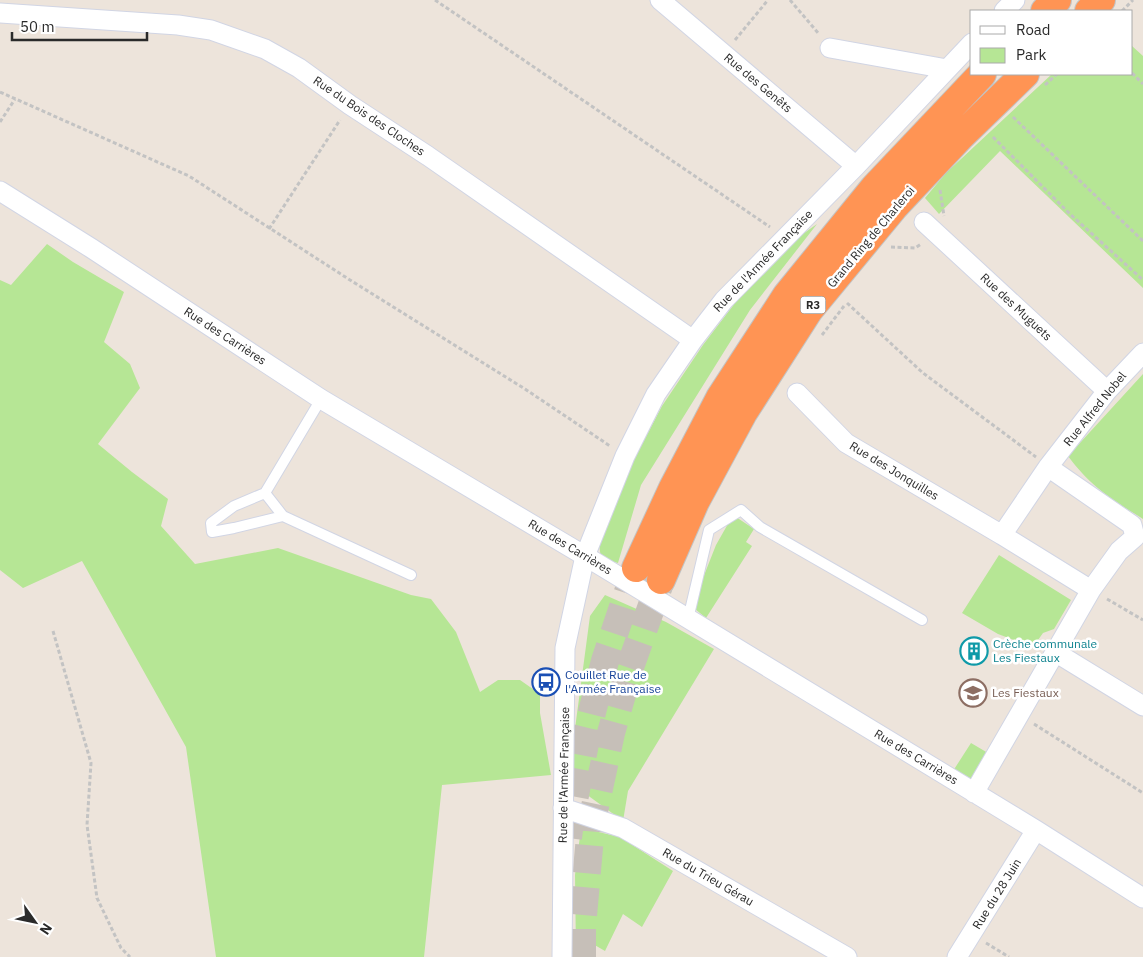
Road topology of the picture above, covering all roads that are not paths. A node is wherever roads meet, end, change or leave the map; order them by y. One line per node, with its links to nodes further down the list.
1 (660, 0): 14 (street, Rue des Genêts)
2 (1015, 0): 5 (street)
3 (1057, 0): 6 (highway)
4 (1101, 0): 7 (highway)
5 (1005, 10)
6 (1046, 10)
7 (1090, 10)
8 (0, 13): 17 (street, Rue du Bois des Cloches)
9 (970, 45): 11 (street, Rue de l'Armée Française)
10 (830, 48): 11 (street)
11 (946, 68): 14 (street, Rue de l'Armée Française)
12 (981, 75): 28 (highway, R3)
13 (1034, 80): 30 (highway, Grand Ring de Charleroi / R3)
14 (856, 166): 17 (street, Rue de l'Armée Française)
15 (0, 191): 21 (street, Rue des Carrières)
16 (924, 222): 19 (street, Rue des Muguets)
17 (692, 340): 27 (street, Rue de l'Armée Française)
18 (1143, 353): 19 (street, Rue Alfred Nobel)
19 (1107, 391): 22 (street, Rue Alfred Nobel)
20 (797, 393): 25 (street, Rue des Jonquilles)
21 (321, 399): 23 (lane); 27 (street, Rue des Carrières)
22 (1048, 467): 25 (street, Rue Alfred Nobel); 26 (street)
23 (264, 493): 24 (lane); 24 (lane)
24 (282, 516): 29 (lane)
25 (1002, 536): 31 (street, Rue des Jonquilles)
26 (1139, 537): 31 (street)
27 (585, 556): 32 (street, Rue des Carrières); 37 (street, Rue de l'Armée Française)
28 (636, 568)
29 (411, 575)
30 (661, 580)
31 (1091, 590): 34 (street)
32 (688, 619): 33 (lane); 36 (street, Rue des Carrières)
33 (922, 620)
34 (1055, 652): 35 (street); 36 (street)
35 (1143, 706)
36 (974, 793): 38 (street, Rue des Carrières)
37 (563, 808): 40 (street, Rue de l'Armée Française); 41 (street, Rue du Trieu Gérau)
38 (1036, 830): 39 (street, Rue des Carrières); 42 (street, Rue du 28 Juin)
39 (1143, 898)
40 (562, 957)
41 (847, 957)
42 (957, 957)

